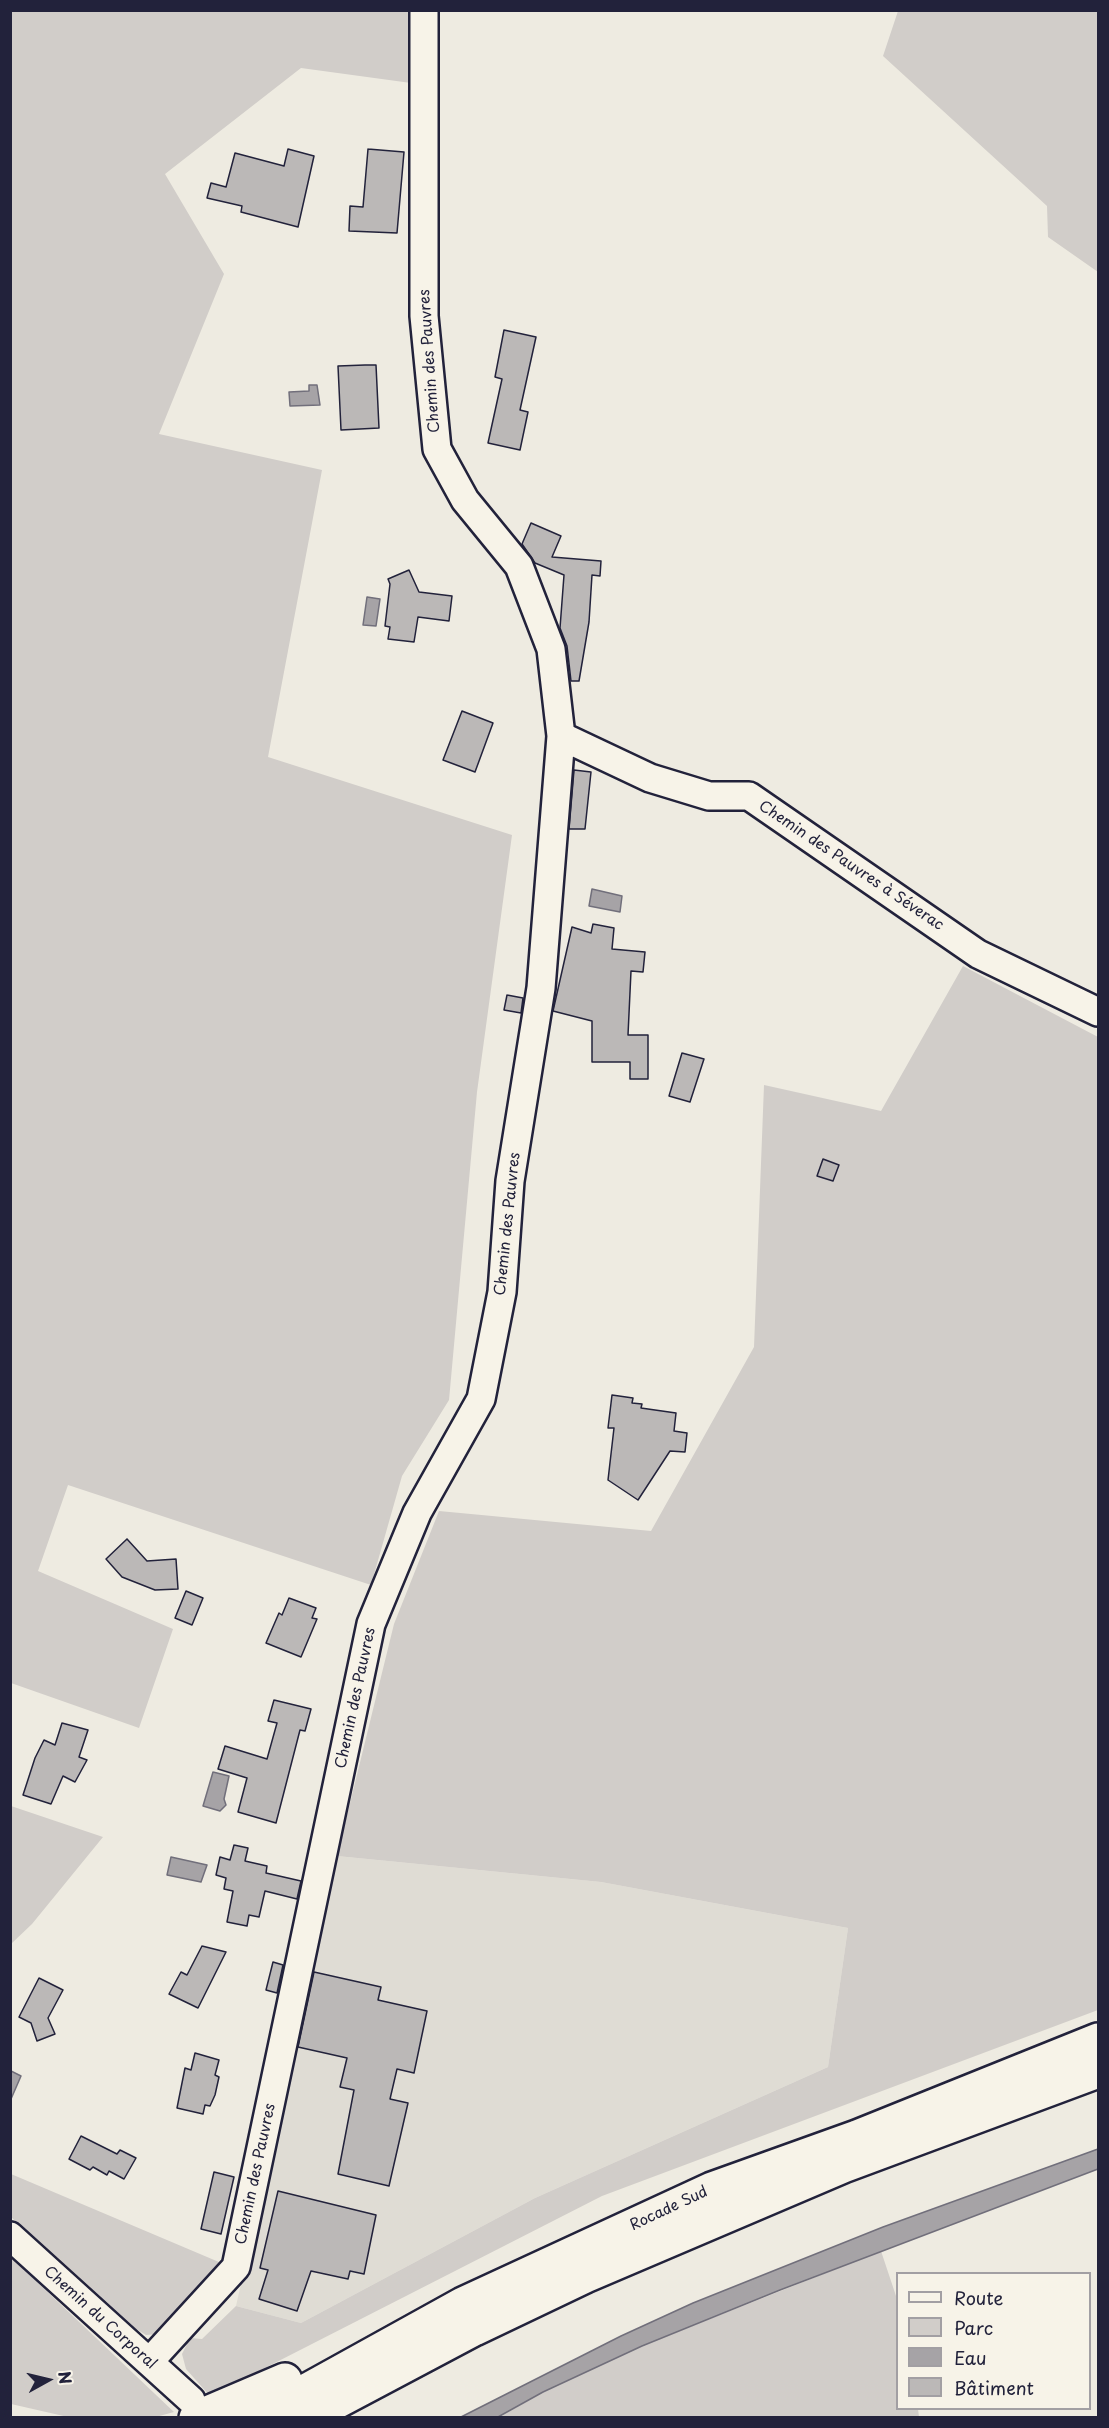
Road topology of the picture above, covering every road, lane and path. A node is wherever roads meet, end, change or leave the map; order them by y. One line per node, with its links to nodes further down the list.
1 (424, 10): 2 (street, Chemin des Pauvres)
2 (561, 736): 3 (street, Chemin des Pauvres à Séverac); 8 (street, Chemin des Pauvres)
3 (1098, 1012)
4 (1098, 2040): 7 (highway, Rocade Sud)
5 (1098, 2071): 11 (highway, Rocade Sud)
6 (10, 2236): 8 (street, Chemin du Corporal)
7 (462, 2304): 9 (highway); 10 (highway, Rocade Sud)
8 (149, 2362): 9 (street, Chemin du Corporal)
9 (193, 2409)
10 (256, 2418)
11 (306, 2418)

